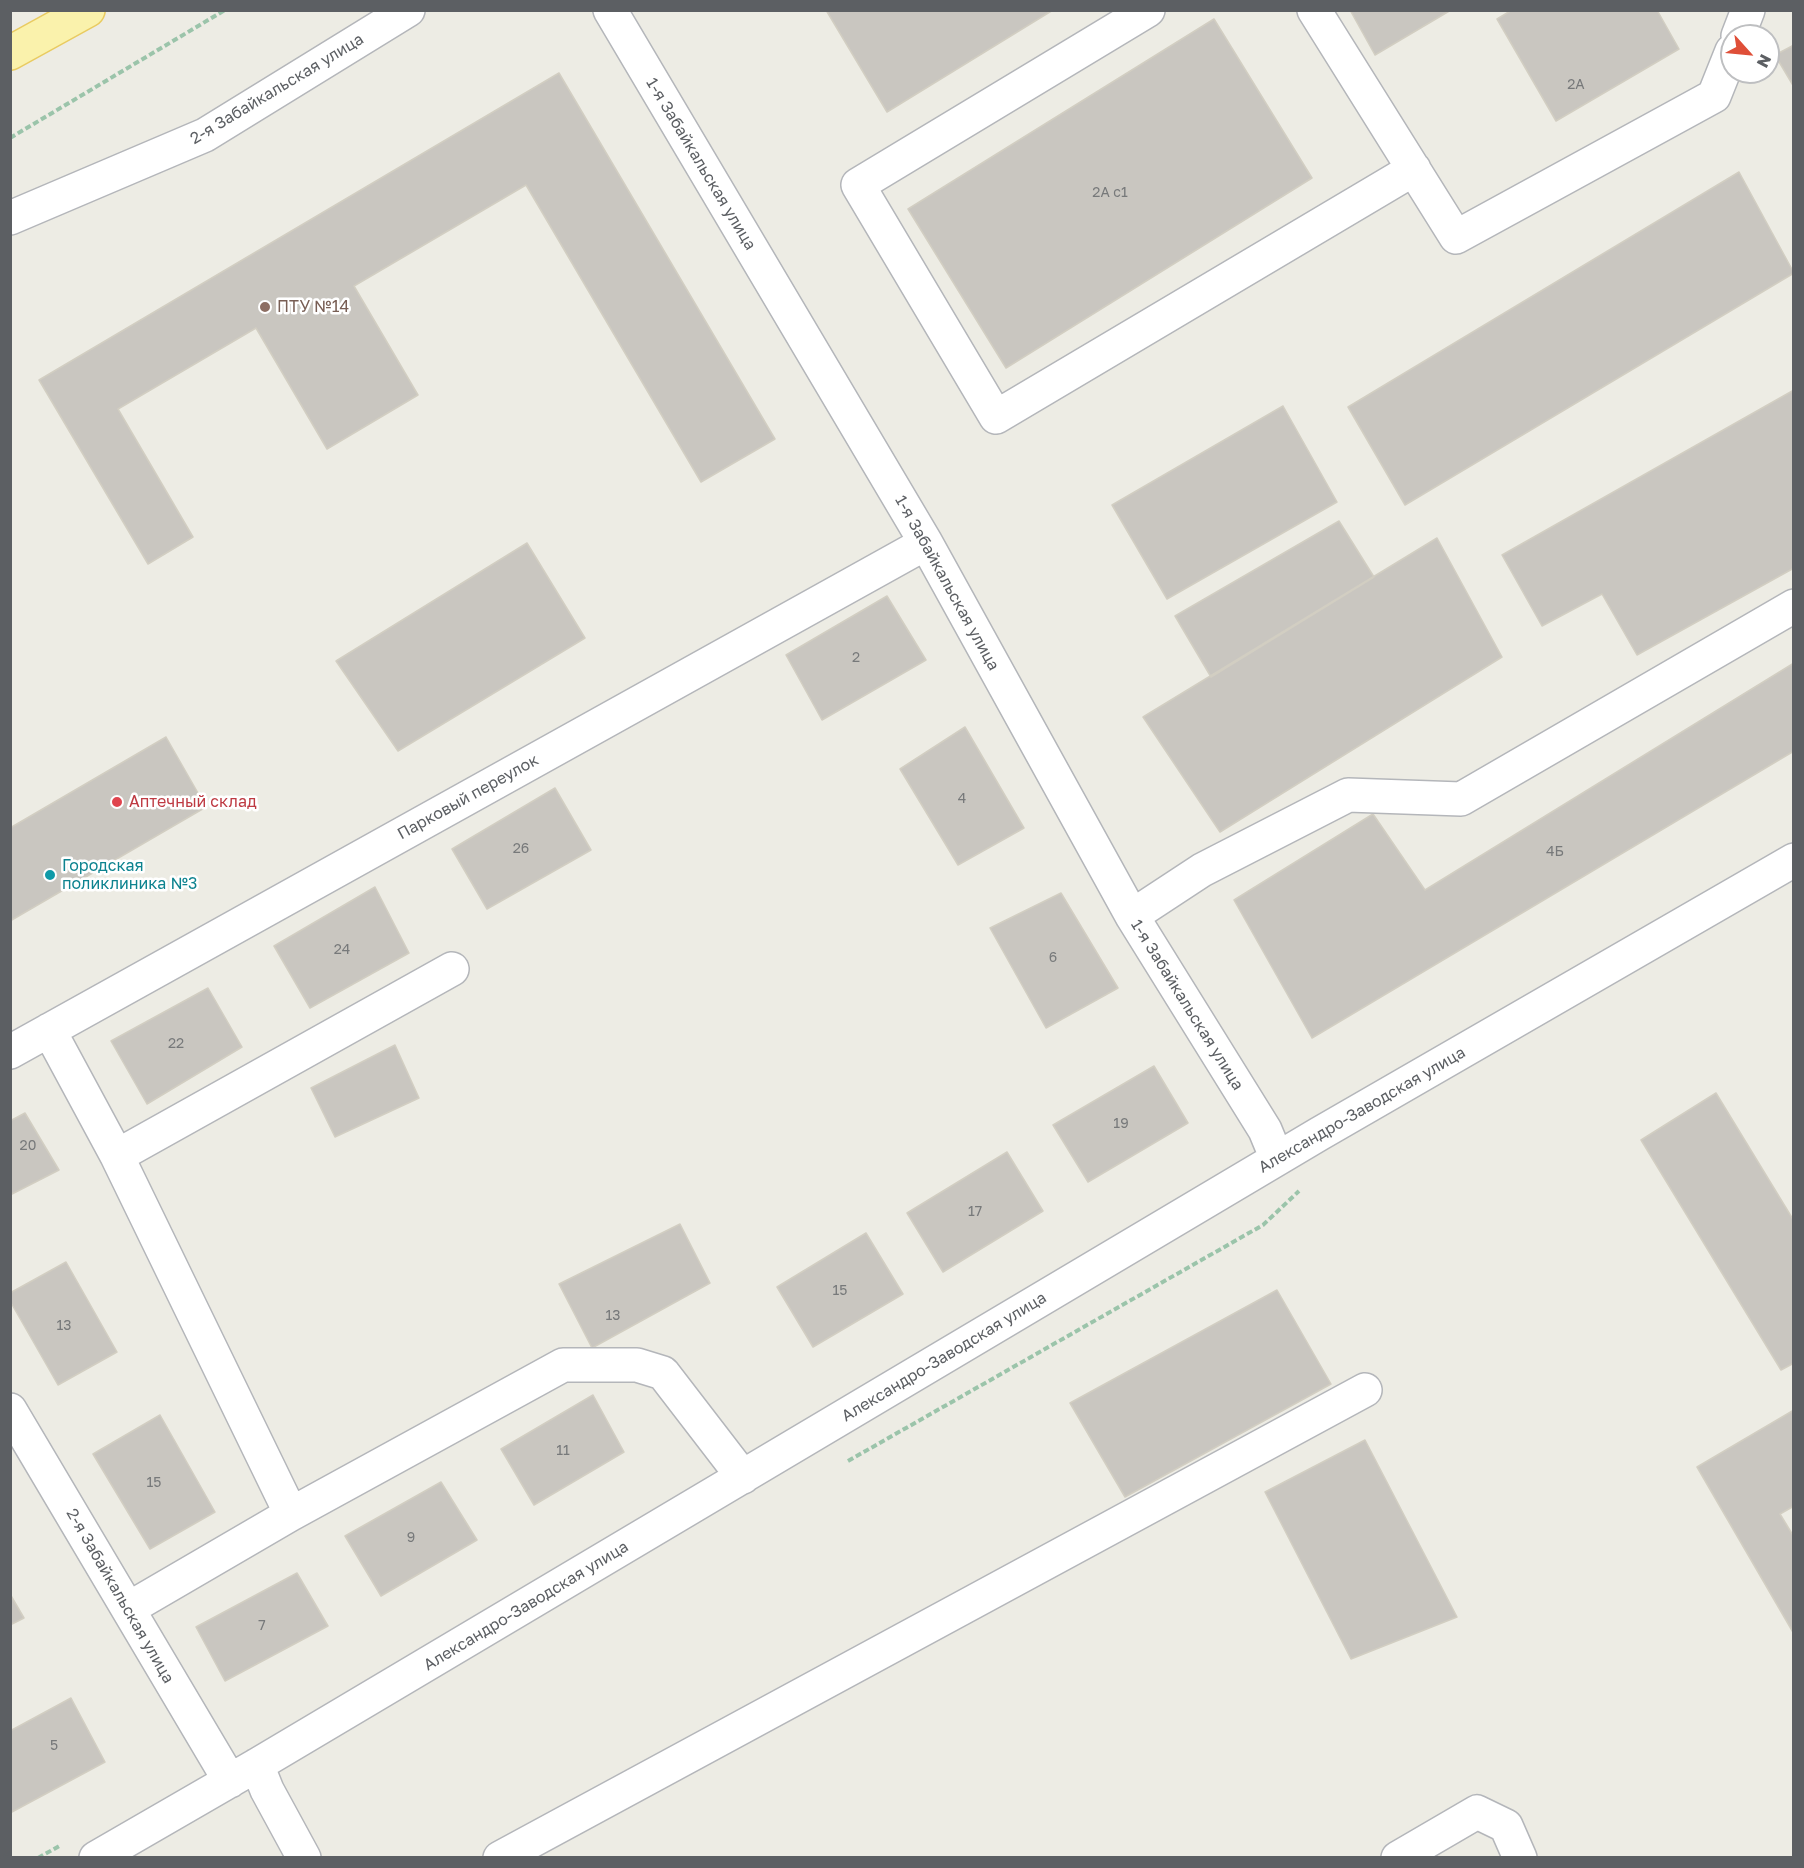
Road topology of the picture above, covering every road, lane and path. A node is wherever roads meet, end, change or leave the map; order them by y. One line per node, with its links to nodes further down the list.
1 (88, 10): 7 (main road)
2 (225, 10): 9 (path)
3 (408, 10): 11 (street, 2-я Забайкальская улица)
4 (610, 10): 12 (street, 1-я Забайкальская улица)
5 (1148, 10): 10 (street)
6 (1314, 10): 10 (street)
7 (10, 53)
8 (1720, 81): 10 (street)
9 (10, 138)
10 (1414, 169)
11 (10, 218)
12 (926, 543): 15 (street, 1-я Забайкальская улица); 17 (street, Парковый переулок)
13 (1794, 606): 15 (street)
14 (1794, 860): 20 (street, Александро-Заводская улица)
15 (1132, 916): 20 (street, 1-я Забайкальская улица)
16 (452, 969): 19 (street)
17 (50, 1030): 18 (street, Парковый переулок); 19 (street)
18 (10, 1052)
19 (117, 1156): 24 (street)
20 (1277, 1159): 23 (street, Александро-Заводская улица)
21 (1365, 1390): 29 (street)
22 (10, 1410): 25 (street, 2-я Забайкальская улица)
23 (743, 1477): 24 (street); 26 (street, Александро-Заводская улица)
24 (291, 1514): 25 (street)
25 (128, 1610): 26 (street, 2-я Забайкальская улица)
26 (244, 1773): 27 (street, Александро-Заводская улица); 28 (street, 2-я Забайкальская улица)
27 (96, 1857)
28 (304, 1857)
29 (500, 1857)
30 (1398, 1857): 31 (street)
31 (1520, 1857)

